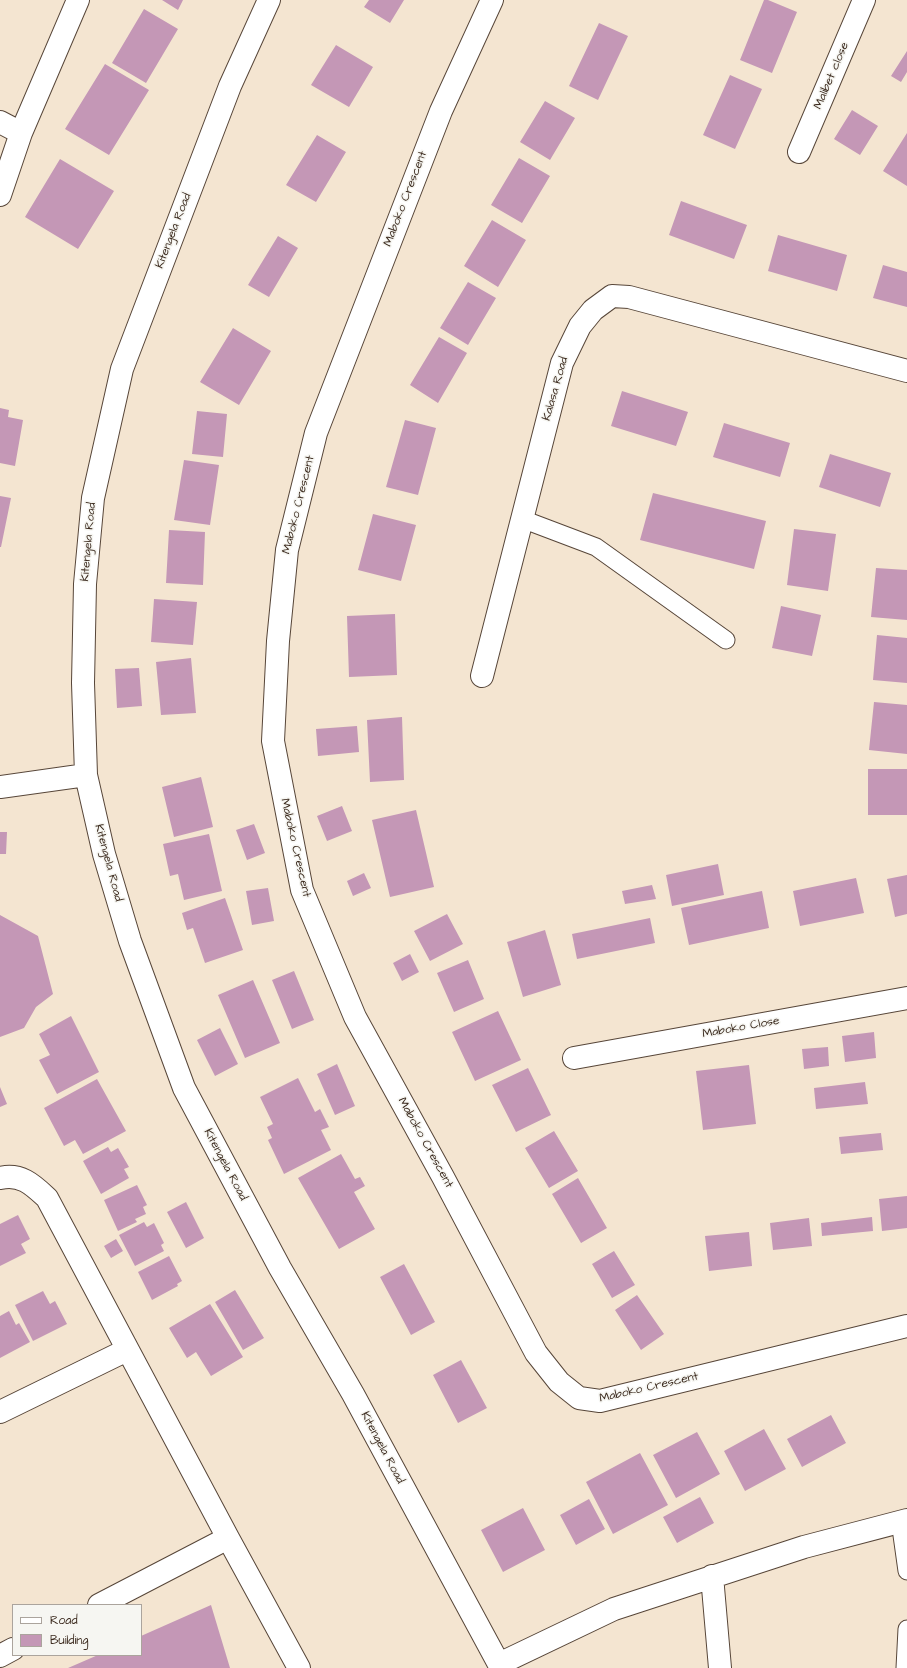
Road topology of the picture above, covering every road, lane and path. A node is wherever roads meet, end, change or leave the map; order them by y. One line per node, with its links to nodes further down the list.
1 (78, 0): 6 (street)
2 (269, 0): 13 (street, Kitengela Road)
3 (492, 0): 18 (street, Maboko Crescent)
4 (864, 0): 7 (street, Malibet close)
5 (0, 122): 6 (street)
6 (21, 133): 8 (street)
7 (799, 152)
8 (0, 195)
9 (907, 371): 10 (street, Kalasa Road)
10 (522, 519): 11 (lane); 12 (street, Kalasa Road)
11 (726, 640)
12 (482, 676)
13 (86, 775): 14 (street); 29 (street, Kitengela Road)
14 (0, 787)
15 (907, 998): 16 (street, Maboko Close)
16 (574, 1058)
17 (0, 1178): 19 (street)
18 (907, 1326)
19 (127, 1350): 20 (street); 22 (street)
20 (0, 1412)
21 (903, 1521): 23 (lane); 24 (street)
22 (228, 1538): 25 (street); 30 (street)
23 (907, 1571)
24 (712, 1576): 29 (street); 31 (street)
25 (101, 1604)
26 (907, 1629): 32 (lane)
27 (12, 1650): 28 (street)
28 (0, 1656)
29 (500, 1666)
30 (300, 1668)
31 (720, 1668)
32 (905, 1668)

